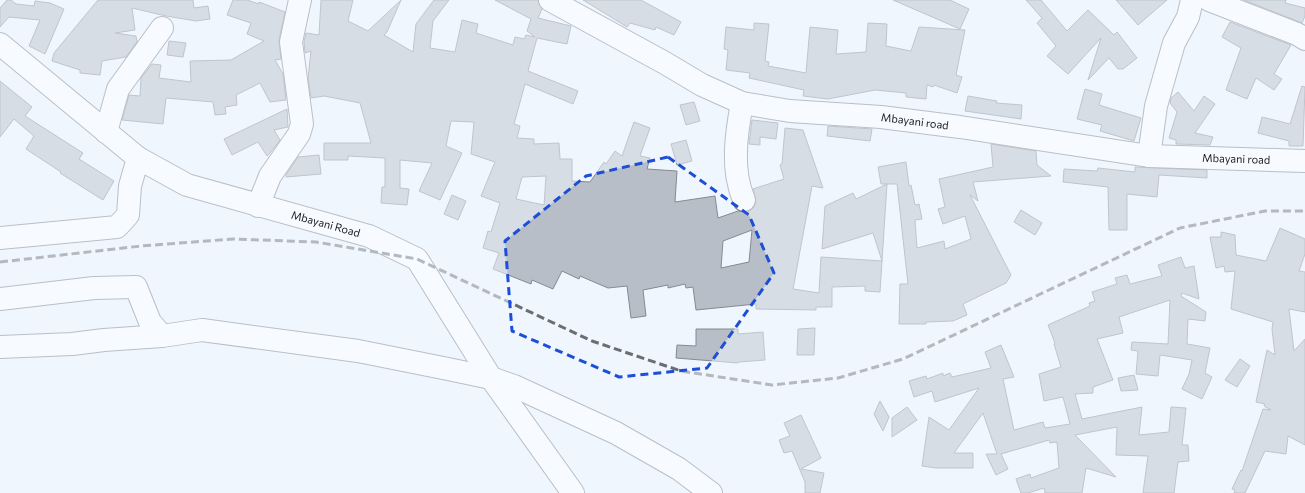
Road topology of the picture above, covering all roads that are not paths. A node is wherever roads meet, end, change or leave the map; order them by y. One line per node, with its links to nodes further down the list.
1 (300, 0): 14 (street)
2 (550, 0): 8 (street, Mbayani road)
3 (1192, 0): 10 (street)
4 (1208, 0): 6 (street)
5 (162, 28): 9 (street)
6 (1305, 39)
7 (0, 44): 9 (street, Mbayani Road)
8 (742, 103): 10 (street, Mbayani road); 13 (street)
9 (106, 132): 11 (street, Mbayani Road)
10 (1149, 156): 12 (street, Mbayani road)
11 (138, 158): 14 (street, Mbayani Road); 15 (street)
12 (1305, 161)
13 (744, 200)
14 (258, 206): 19 (street, Mbayani Road)
15 (0, 238)
16 (0, 299): 17 (street)
17 (162, 336): 18 (street); 19 (street)
18 (0, 347)
19 (491, 378): 20 (street, Mbayani Road); 21 (street)
20 (573, 493)
21 (711, 493)

